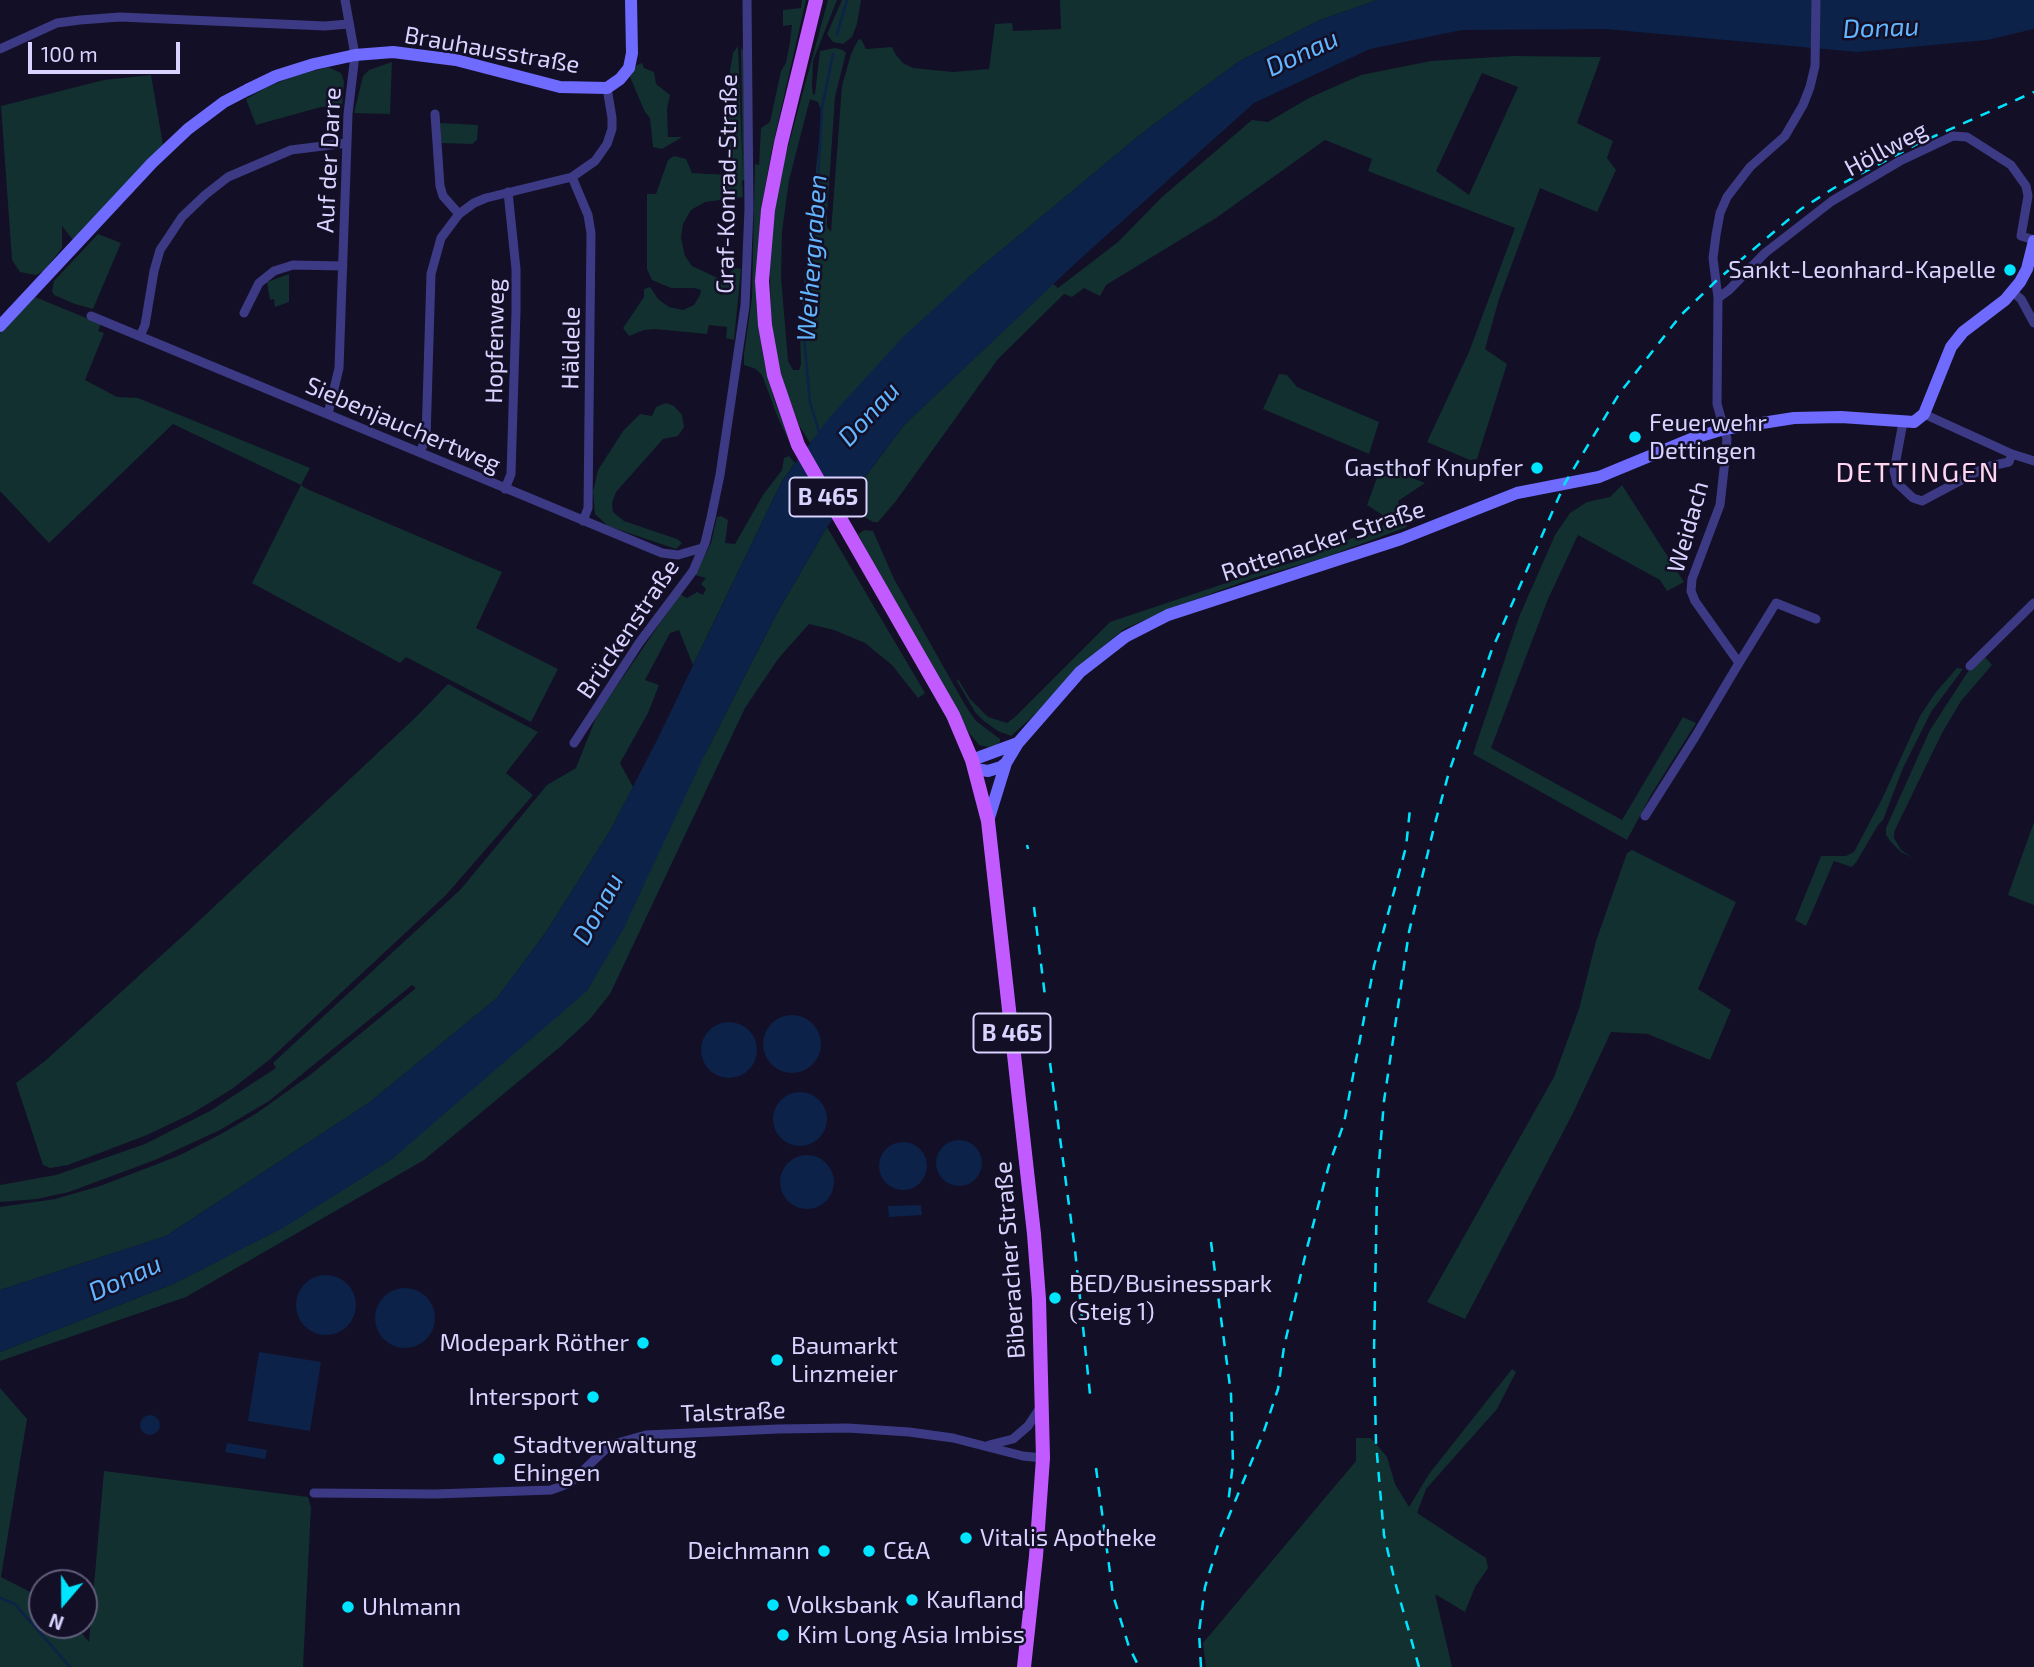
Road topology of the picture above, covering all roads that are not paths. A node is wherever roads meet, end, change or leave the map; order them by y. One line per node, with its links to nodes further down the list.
1 (345, 0): 6 (street, Auf der Darre)
2 (631, 0): 9 (main road, Brauhausstraße)
3 (747, 0): 24 (street, Graf-Konrad-Straße)
4 (816, 0): 42 (main road, B 465)
5 (1816, 0): 18 (street)
6 (348, 24): 7 (street); 8 (street, Auf der Darre)
7 (0, 49)
8 (355, 55): 9 (main road, Brauhausstraße); 11 (street, Auf der Darre); 22 (main road, Brauhausstraße)
9 (607, 88): 12 (street)
10 (435, 114): 14 (street)
11 (347, 143): 16 (street, Auf der Darre); 23 (street)
12 (572, 177): 13 (street); 33 (street, Häldele)
13 (508, 192): 14 (street); 32 (street, Hopfenweg)
14 (459, 214): 29 (street)
15 (2034, 241): 17 (main road); 18 (street, Höllweg)
16 (343, 267): 19 (street, Auf der Darre); 25 (street, Auf der Darre)
17 (2012, 292): 21 (street); 26 (main road)
18 (1718, 298): 28 (street)
19 (244, 313)
20 (91, 316): 23 (street, Siebenjauchertweg)
21 (2034, 323)
22 (0, 326)
23 (141, 336): 25 (street, Siebenjauchertweg)
24 (736, 368): 34 (street, Brückenstraße)
25 (328, 414): 29 (street, Siebenjauchertweg)
26 (1924, 414): 27 (main road, Rottenacker Straße); 30 (street)
27 (1903, 422): 28 (main road, Rottenacker Straße); 30 (street)
28 (1724, 429): 37 (street, Weidach); 40 (main road, Rottenacker Straße)
29 (420, 452): 32 (street, Siebenjauchertweg)
30 (2012, 454): 31 (street)
31 (2034, 461)
32 (505, 489): 33 (street, Siebenjauchertweg)
33 (583, 521): 34 (street, Siebenjauchertweg)
34 (702, 548): 39 (street, Brückenstraße)
35 (2033, 607): 38 (street)
36 (1816, 619): 37 (street)
37 (1739, 663): 43 (street)
38 (1970, 666)
39 (574, 743)
40 (1018, 743): 41 (main road, Rottenacker Straße); 42 (main road, Rottenacker Straße)
41 (1006, 763): 42 (main road); 44 (main road, Rottenacker Straße)
42 (974, 764): 44 (main road, B 465)
43 (1646, 816)
44 (988, 821): 45 (main road, Biberacher Straße / B 465)
45 (1043, 1403): 46 (street); 47 (main road, Biberacher Straße / B 465)
46 (988, 1446): 47 (street, Talstraße); 48 (street, Talstraße)
47 (1043, 1458): 49 (main road, Biberacher Straße / B 465)
48 (314, 1493)
49 (1024, 1667)

